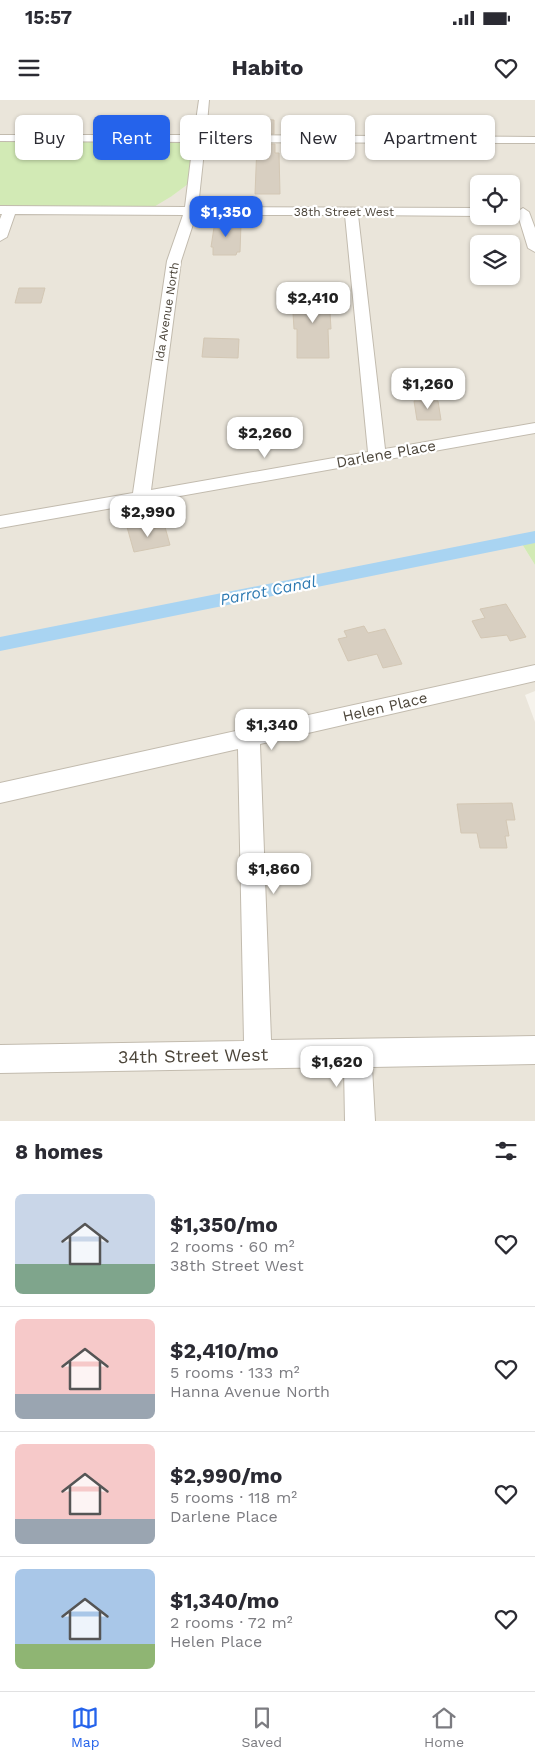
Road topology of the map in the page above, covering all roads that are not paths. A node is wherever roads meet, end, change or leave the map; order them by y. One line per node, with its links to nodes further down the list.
1 (204, 100): 2 (street, Ida Avenue North)
2 (202, 115)
3 (0, 138): 4 (street)
4 (180, 139)
5 (271, 139): 6 (street)
6 (535, 140)
7 (197, 160): 9 (street, Ida Avenue North)
8 (5, 210): 9 (street, 38th Street West); 13 (street)
9 (191, 211): 10 (street, 38th Street West); 17 (street, Ida Avenue North)
10 (350, 212): 11 (street, 38th Street West); 16 (street)
11 (470, 212)
12 (523, 212): 14 (street)
13 (0, 237)
14 (535, 248)
15 (535, 428): 16 (street, Darlene Place)
16 (377, 455): 17 (street, Darlene Place)
17 (141, 497): 18 (street, Darlene Place)
18 (0, 522)
19 (534, 677): 20 (street, Helen Place)
20 (249, 737): 21 (street, Helen Place); 24 (street)
21 (0, 793)
22 (535, 1050): 23 (street, 34th Street West)
23 (357, 1053): 24 (street, 34th Street West); 26 (street)
24 (258, 1055): 25 (street, 34th Street West)
25 (0, 1059)
26 (360, 1121)

